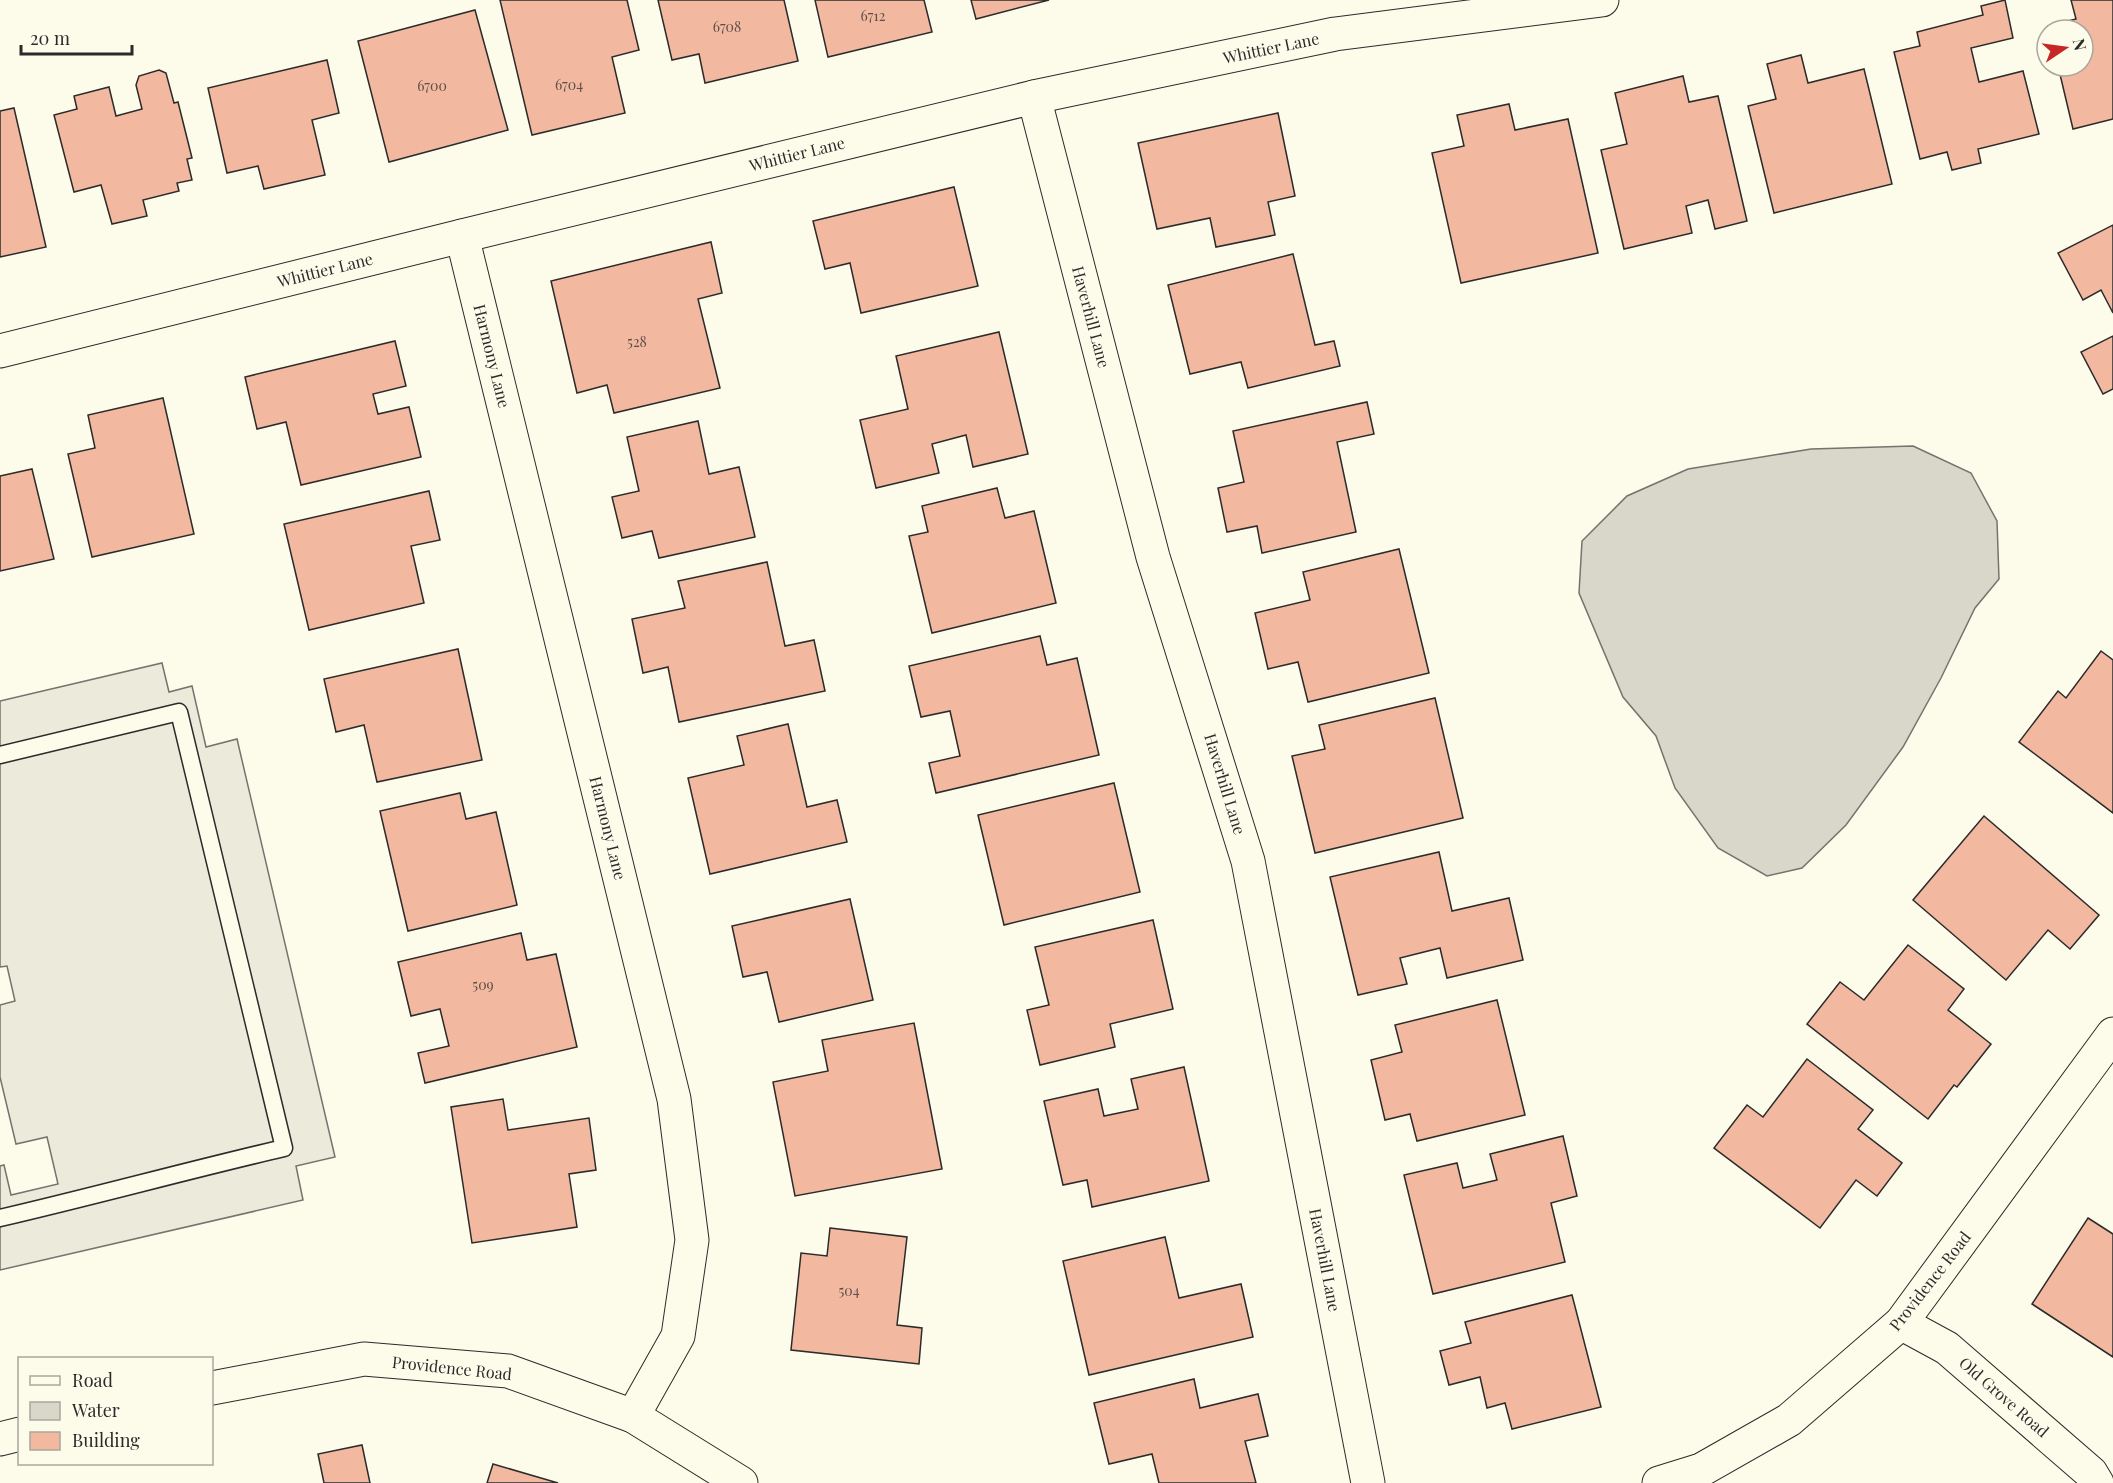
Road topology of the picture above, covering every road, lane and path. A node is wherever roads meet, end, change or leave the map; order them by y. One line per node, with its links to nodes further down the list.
1 (1602, 0): 2 (street, Whittier Lane)
2 (1034, 97): 3 (street, Whittier Lane); 14 (street, Haverhill Lane)
3 (462, 236): 4 (street, Whittier Lane); 10 (street, Harmony Lane)
4 (0, 351)
5 (0, 755): 7 (lane)
6 (2113, 1034): 8 (street, Providence Road)
7 (0, 1218)
8 (1901, 1323): 15 (street, Providence Road); 16 (street, Old Grove Road)
9 (213, 1388): 10 (street, Providence Road)
10 (633, 1416): 13 (street, Providence Road)
11 (18, 1434): 12 (street)
12 (0, 1439)
13 (741, 1483)
14 (1368, 1483)
15 (1659, 1483)
16 (2097, 1483)

